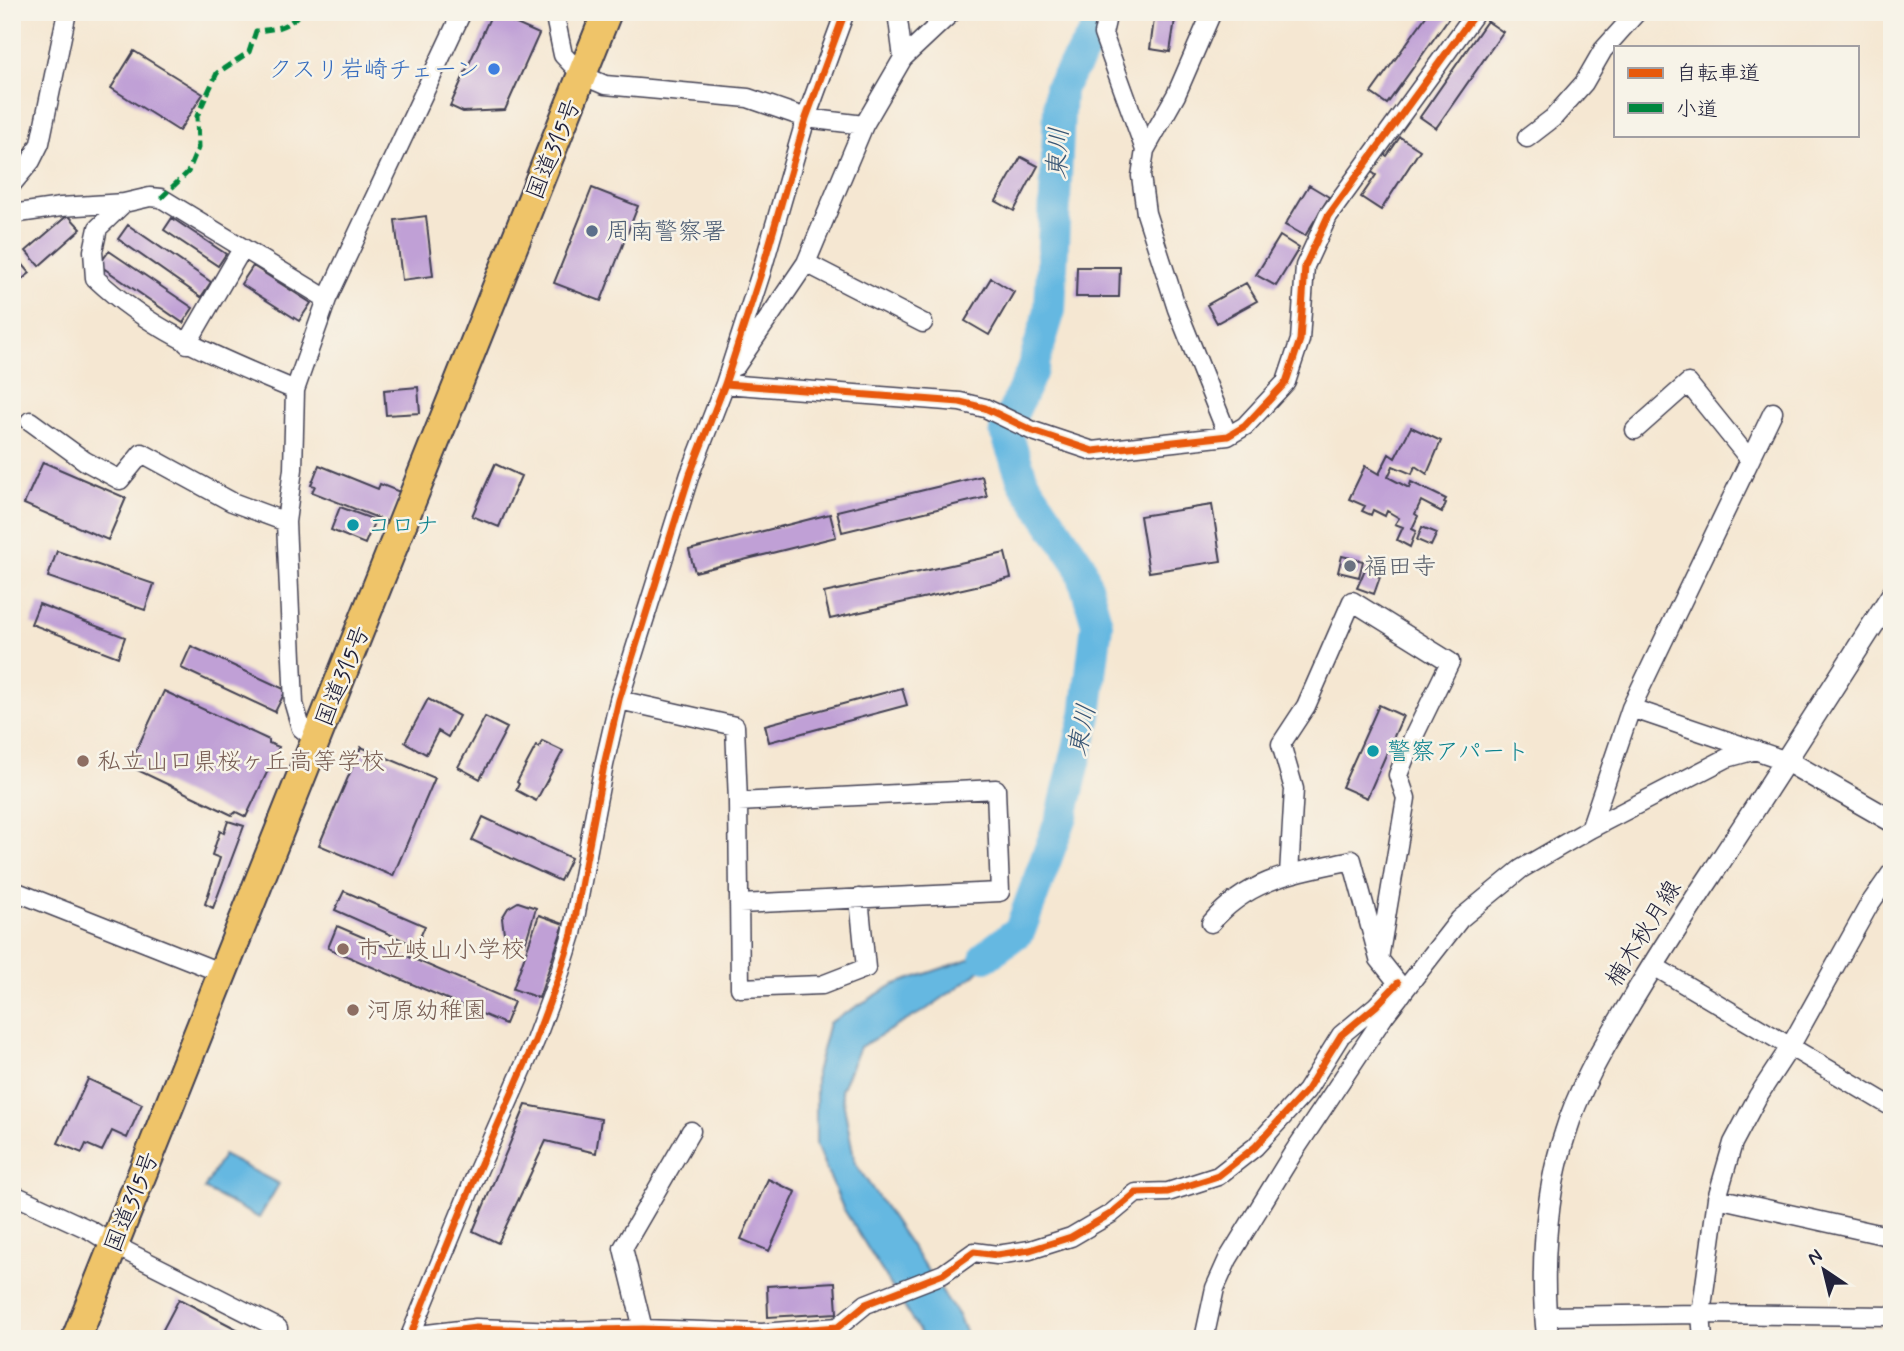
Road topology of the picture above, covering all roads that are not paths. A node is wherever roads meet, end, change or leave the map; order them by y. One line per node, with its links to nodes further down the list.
1 (67, 12): 18 (street)
2 (462, 12): 23 (street)
3 (554, 12): 13 (street)
4 (607, 12): 13 (highway, 国道315号)
5 (845, 12): 14 (street)
6 (897, 12): 12 (street)
7 (952, 12): 12 (street)
8 (1108, 12): 17 (street)
9 (1212, 12): 17 (street)
10 (1476, 12): 31 (street)
11 (1637, 12): 16 (street)
12 (903, 58): 15 (street)
13 (582, 75): 14 (street); 37 (highway, 国道315号)
14 (806, 118): 15 (street); 26 (street)
15 (864, 125): 22 (street)
16 (1527, 138)
17 (1145, 150): 31 (street)
18 (12, 184)
19 (124, 203): 20 (street); 21 (street); 25 (street)
20 (12, 214)
21 (243, 249): 23 (street); 25 (street)
22 (806, 263): 24 (street); 26 (street)
23 (327, 299): 27 (street)
24 (923, 323)
25 (187, 344): 27 (street)
26 (725, 384): 31 (street); 35 (street)
27 (295, 390): 33 (street)
28 (1773, 412): 32 (street)
29 (30, 421): 33 (street)
30 (1634, 430): 32 (street)
31 (1228, 436)
32 (1750, 460): 36 (street)
33 (286, 522): 37 (street)
34 (1892, 594): 39 (street, 楠木秋月線)
35 (619, 700): 40 (street); 68 (street)
36 (1631, 708): 38 (street); 42 (street)
37 (316, 740): 51 (highway, 国道315号)
38 (1756, 750): 39 (street); 42 (street)
39 (1787, 761): 41 (street); 50 (street, 楠木秋月線)
40 (738, 802): 46 (street); 47 (street)
41 (1892, 821)
42 (1590, 829): 52 (street)
43 (1892, 872): 53 (street)
44 (1289, 874): 48 (street); 49 (street); 49 (street)
45 (12, 890): 51 (street)
46 (859, 898): 47 (street); 47 (street)
47 (739, 904)
48 (1211, 923)
49 (1380, 959): 52 (street)
50 (1652, 965): 53 (street); 61 (street, 楠木秋月線)
51 (222, 973): 59 (highway, 国道315号)
52 (1400, 988): 65 (street); 71 (street)
53 (1790, 1047): 54 (street); 57 (street)
54 (1892, 1107)
55 (691, 1131): 63 (street)
56 (12, 1194): 59 (street)
57 (1717, 1198): 58 (street); 60 (street)
58 (1892, 1237)
59 (114, 1245): 69 (highway, 国道315号); 70 (street)
60 (1701, 1314): 61 (street); 62 (street); 73 (street)
61 (1545, 1316): 72 (street, 楠木秋月線)
62 (1892, 1316)
63 (643, 1329): 66 (street); 67 (street)
64 (474, 1333): 66 (street); 68 (street)
65 (836, 1333): 67 (street)
66 (559, 1335)
67 (762, 1336)
68 (410, 1338)
69 (76, 1339)
70 (274, 1339)
71 (1204, 1339)
72 (1548, 1339)
73 (1703, 1339)

